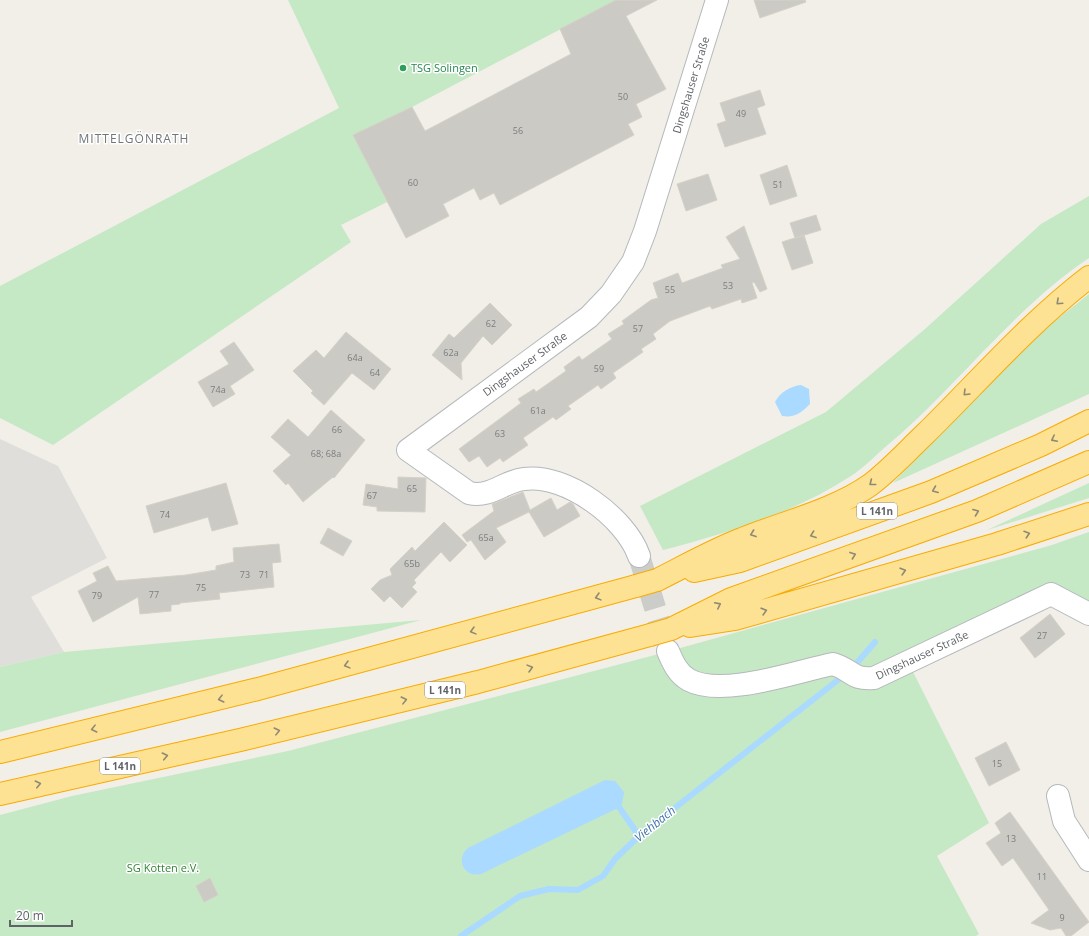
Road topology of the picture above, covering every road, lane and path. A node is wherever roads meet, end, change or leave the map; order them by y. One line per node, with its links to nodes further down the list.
1 (717, 0): 6 (street, Dingshauser Straße)
2 (1089, 277): 7 (highway, one-way to 7)
3 (1089, 421): 7 (highway, L 141n, one-way to 7)
4 (1089, 462): 9 (highway, L 141n, one-way to 4)
5 (1089, 514): 9 (highway, one-way to 5)
6 (639, 556)
7 (657, 580): 11 (highway, L 141n, one-way to 11, bridge)
8 (1089, 614): 10 (street, Dingshauser Straße)
9 (671, 629): 12 (highway, L 141n, one-way to 9, bridge)
10 (668, 652)
11 (0, 752)
12 (0, 794)
13 (1058, 796): 14 (street)
14 (1089, 860)

